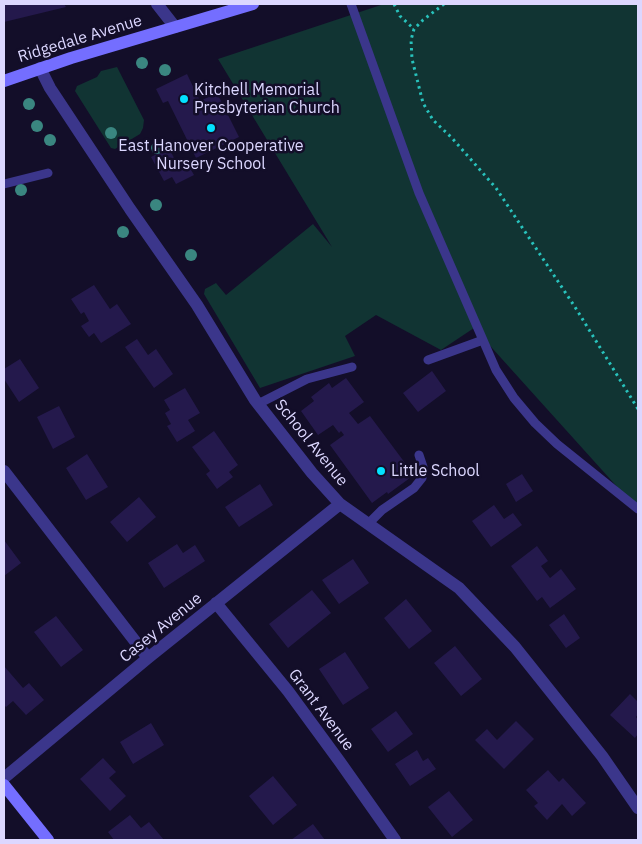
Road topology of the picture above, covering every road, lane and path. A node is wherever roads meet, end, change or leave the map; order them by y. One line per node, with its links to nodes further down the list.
1 (157, 4): 6 (street)
2 (252, 4): 6 (main road, Ridgedale Avenue)
3 (350, 4): 12 (lane)
4 (394, 4): 7 (path)
5 (444, 4): 7 (path)
6 (175, 27): 8 (main road, Ridgedale Avenue)
7 (414, 29): 16 (path)
8 (40, 68): 9 (main road, Ridgedale Avenue); 15 (street, School Avenue)
9 (4, 81)
10 (48, 173): 11 (lane)
11 (4, 184)
12 (482, 340): 13 (lane); 20 (lane)
13 (428, 360)
14 (352, 367): 15 (lane)
15 (258, 404): 19 (street, School Avenue)
16 (638, 409)
17 (419, 455): 21 (lane)
18 (4, 471): 23 (street)
19 (340, 504): 21 (street, School Avenue); 22 (street, Casey Avenue)
20 (638, 509)
21 (368, 524): 26 (street, School Avenue)
22 (216, 604): 23 (street, Casey Avenue); 28 (street, Grant Avenue)
23 (148, 658): 24 (street, Casey Avenue)
24 (4, 778)
25 (4, 785): 27 (main road)
26 (638, 808)
27 (48, 840)
28 (395, 840)

